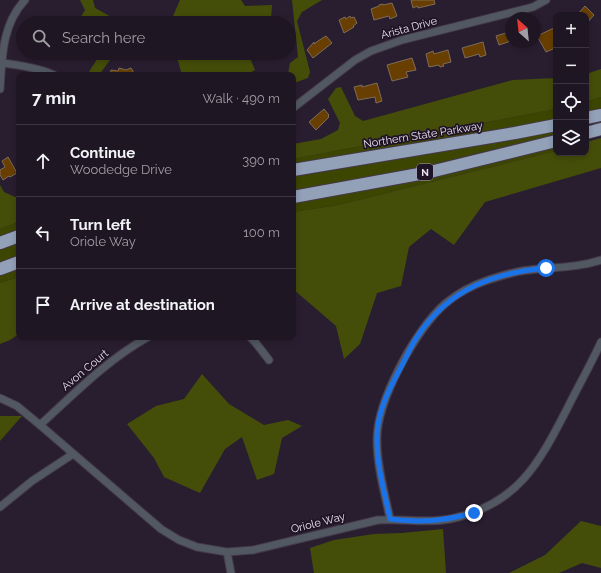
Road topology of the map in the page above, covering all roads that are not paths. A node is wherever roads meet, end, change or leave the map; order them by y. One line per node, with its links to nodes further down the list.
1 (26, 0): 3 (street)
2 (546, 0): 6 (street, Arista Drive)
3 (2, 62): 4 (street); 5 (street)
4 (45, 72)
5 (0, 89)
6 (296, 106)
7 (601, 115): 8 (highway)
8 (589, 117)
9 (553, 126): 13 (highway, Northern State Parkway / N)
10 (601, 129): 11 (highway)
11 (589, 132)
12 (553, 142): 14 (highway, N)
13 (296, 170)
14 (296, 196)
15 (16, 237): 16 (highway)
16 (0, 244)
17 (601, 260): 30 (street)
18 (16, 263): 19 (highway)
19 (0, 269)
20 (143, 340): 27 (street, Avon Court)
21 (253, 340): 23 (street)
22 (601, 342): 24 (street, Oriole Way)
23 (269, 360)
24 (593, 360): 25 (street); 30 (street, Oriole Way)
25 (601, 364)
26 (0, 398): 27 (street, Oriole Way)
27 (40, 425): 28 (street, Oriole Way)
28 (73, 454): 29 (street); 31 (street, Oriole Way)
29 (0, 507)
30 (390, 519): 31 (street, Oriole Way)
31 (227, 552): 32 (street)
32 (231, 573)

